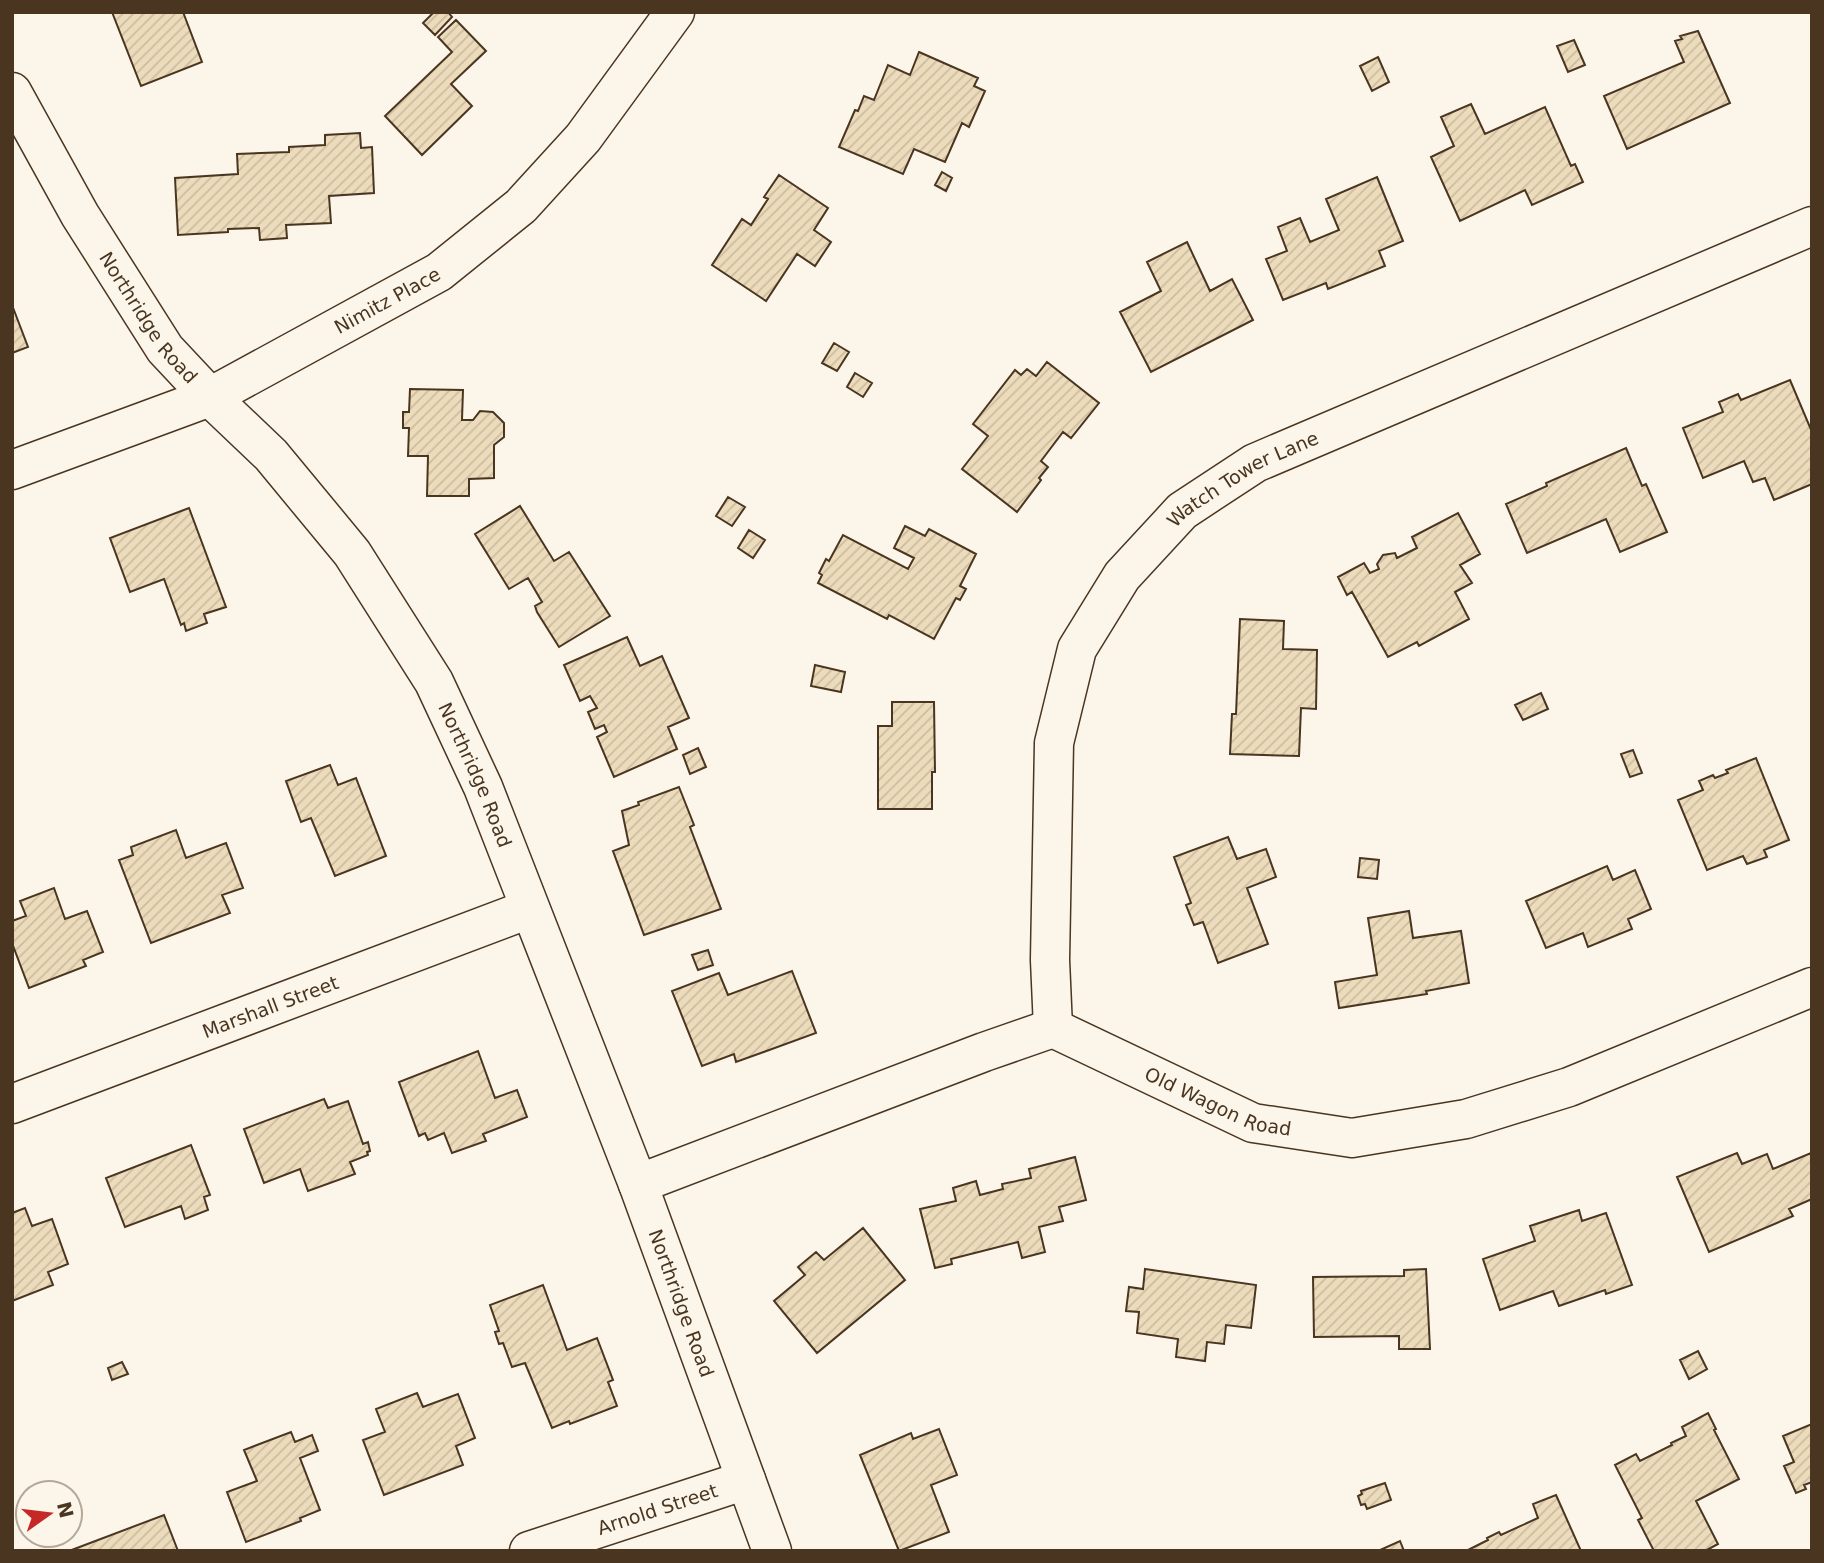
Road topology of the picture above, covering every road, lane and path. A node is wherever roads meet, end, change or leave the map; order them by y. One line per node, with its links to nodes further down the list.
1 (675, 12): 4 (street, Nimitz Place)
2 (12, 92): 4 (street, Northridge Road)
3 (1812, 226): 8 (street, Watch Tower Lane)
4 (210, 397): 5 (street, Nimitz Place); 6 (street, Northridge Road)
5 (12, 470)
6 (529, 909): 9 (street, Marshall Street); 10 (street, Northridge Road)
7 (1812, 987): 8 (street, Old Wagon Road)
8 (1053, 1028): 10 (street)
9 (12, 1104)
10 (638, 1184): 11 (street, Northridge Road)
11 (746, 1480): 12 (street, Arnold Street); 13 (street, Northridge Road)
12 (530, 1551)
13 (772, 1551)

